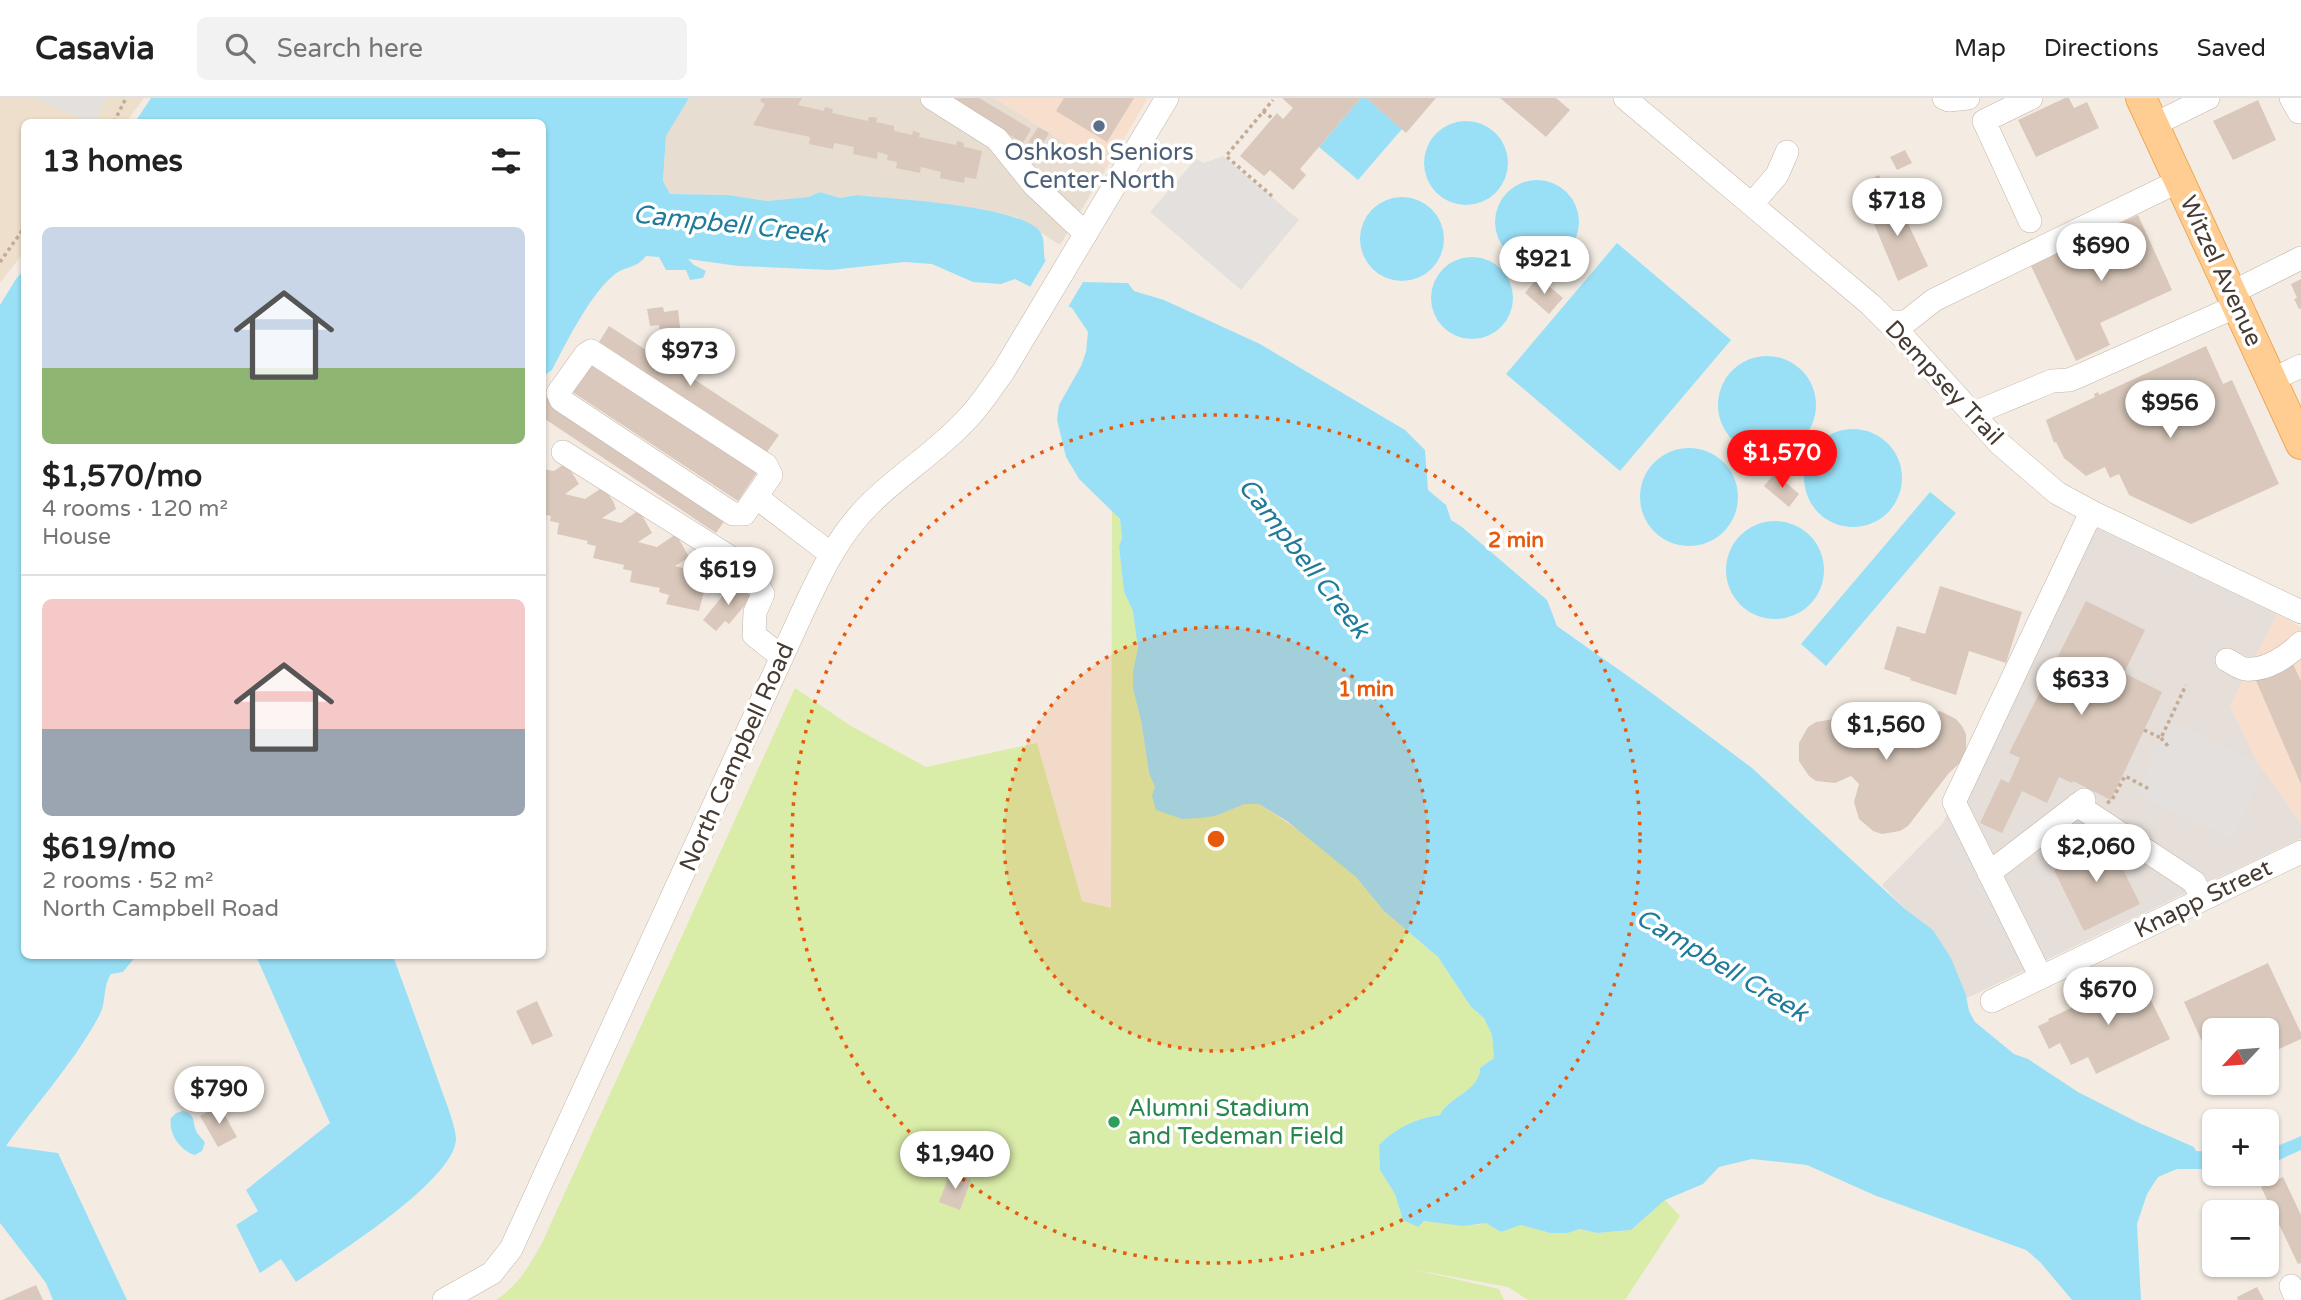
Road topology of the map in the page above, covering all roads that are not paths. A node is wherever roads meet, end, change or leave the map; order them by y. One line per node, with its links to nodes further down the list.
1 (932, 98): 13 (street)
2 (1167, 98): 13 (street, North Campbell Road)
3 (1625, 98): 11 (street, Dempsey Trail)
4 (1944, 98): 5 (street)
5 (1968, 98)
6 (2031, 98): 12 (street)
7 (2208, 98): 8 (street)
8 (2147, 111): 10 (main road, Witzel Avenue)
9 (1787, 152): 11 (street)
10 (2179, 180): 15 (main road, Witzel Avenue); 16 (street)
11 (1752, 204): 16 (street, Dempsey Trail)
12 (2030, 221)
13 (1086, 234): 24 (street, North Campbell Road)
14 (2301, 258): 15 (street)
15 (2234, 299): 18 (main road, Witzel Avenue); 19 (street)
16 (1888, 322): 19 (street, Dempsey Trail)
17 (2301, 366): 18 (street)
18 (2271, 380): 20 (main road, Witzel Avenue)
19 (1972, 414): 23 (street, Dempsey Trail)
20 (2301, 444)
21 (563, 452): 27 (street)
22 (756, 497): 22 (street); 24 (street)
23 (2094, 513): 25 (street, Dempsey Trail); 30 (street)
24 (831, 554): 27 (street, North Campbell Road)
25 (2301, 612)
26 (2301, 643): 28 (street)
27 (782, 657): 34 (street, North Campbell Road)
28 (2227, 660)
29 (2301, 852): 31 (street, Knapp Street)
30 (1989, 873): 31 (street); 32 (street)
31 (2203, 899): 32 (street, Knapp Street)
32 (2042, 977): 33 (street, Knapp Street)
33 (1992, 1001)
34 (444, 1300)

